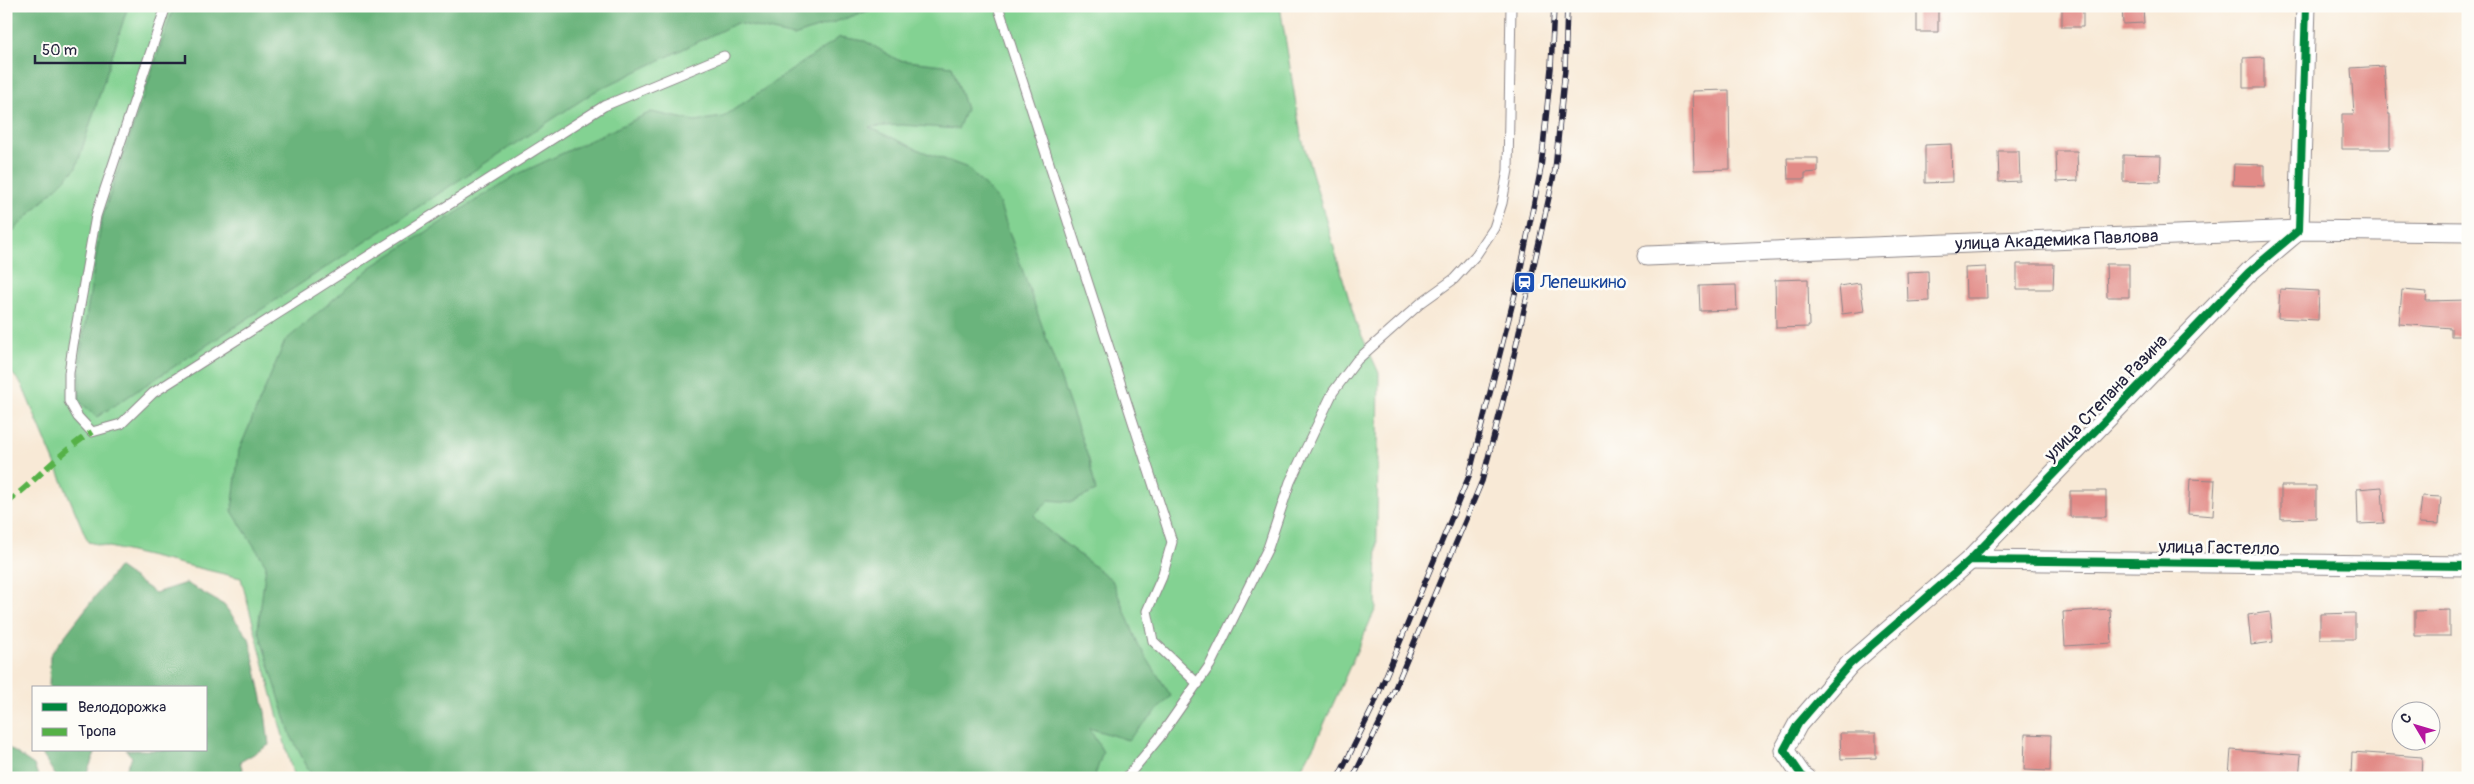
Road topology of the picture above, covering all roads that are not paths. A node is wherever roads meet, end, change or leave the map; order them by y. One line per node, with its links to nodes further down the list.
1 (166, 6): 5 (lane)
2 (998, 6): 11 (lane)
3 (1511, 6): 11 (lane)
4 (2306, 6): 6 (street)
5 (724, 56)
6 (2299, 230): 7 (street, улица Академика Павлова); 8 (street, улица Академика Павлова); 9 (street, улица Степана Разина)
7 (2468, 232)
8 (1647, 256)
9 (1970, 560): 10 (street, улица Гастелло); 13 (street, улица Степана Разина)
10 (2468, 566)
11 (1198, 684): 12 (lane)
12 (1126, 778)
13 (1806, 778)

